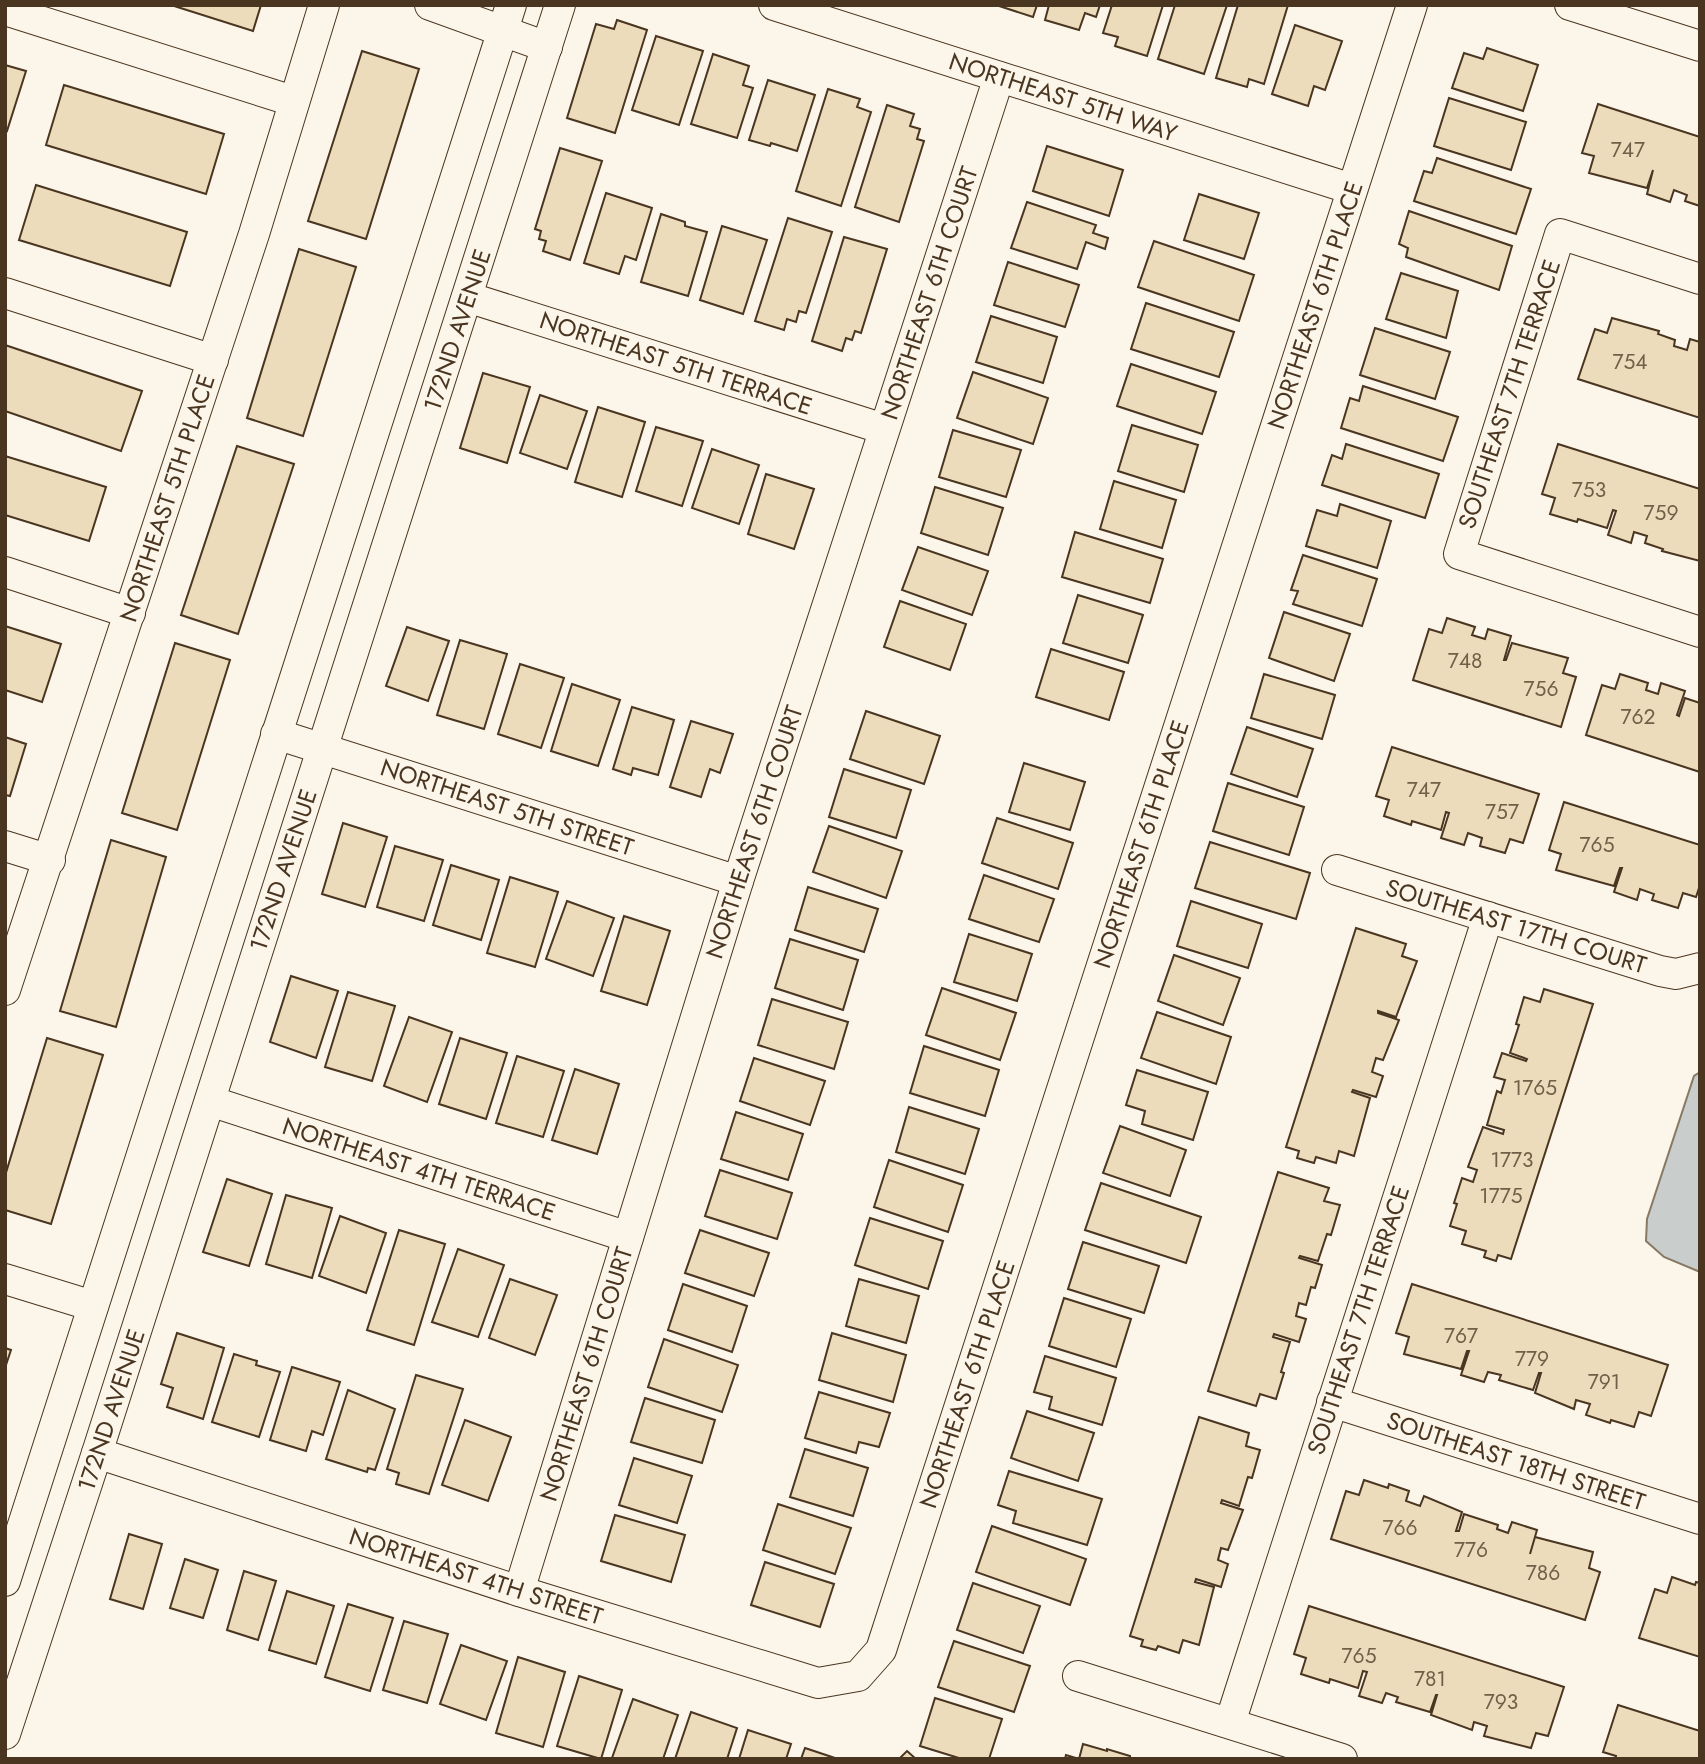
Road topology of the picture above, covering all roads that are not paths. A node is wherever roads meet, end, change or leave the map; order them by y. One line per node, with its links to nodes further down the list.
1 (324, 5): 12 (street, NORTHEAST 5TH PLACE)
2 (430, 5): 8 (street)
3 (560, 5): 10 (street, 172ND AVENUE)
4 (774, 5): 11 (street, NORTHEAST 5TH WAY)
5 (1412, 5): 13 (street, NORTHEAST 6TH PLACE)
6 (1570, 5): 9 (street)
7 (5, 10): 12 (street)
8 (507, 18): 10 (street); 22 (street, 172ND AVENUE)
9 (1700, 46)
10 (547, 47): 16 (street, 172ND AVENUE)
11 (999, 77): 13 (street, NORTHEAST 5TH WAY); 18 (street, NORTHEAST 6TH COURT)
12 (293, 101): 17 (street, NORTHEAST 5TH PLACE)
13 (1352, 189): 40 (street, NORTHEAST 6TH PLACE)
14 (1700, 279): 21 (street, SOUTHEAST 7TH TERRACE)
15 (5, 293): 17 (street)
16 (467, 297): 18 (street, NORTHEAST 5TH TERRACE); 23 (street, 172ND AVENUE)
17 (213, 360): 20 (street, NORTHEAST 5TH PLACE)
18 (884, 429): 27 (street, NORTHEAST 6TH COURT)
19 (5, 572): 20 (street)
20 (130, 613): 25 (street, NORTHEAST 5TH PLACE)
21 (1700, 632)
22 (276, 734): 23 (street, NORTHEAST 5TH STREET); 34 (street, 172ND AVENUE)
23 (322, 749): 27 (street, NORTHEAST 5TH STREET); 31 (street, 172ND AVENUE)
24 (5, 846): 25 (street)
25 (50, 860): 30 (street, NORTHEAST 5TH PLACE)
26 (1337, 870): 28 (street, SOUTHEAST 17TH COURT)
27 (738, 881): 32 (street, NORTHEAST 6TH COURT)
28 (1488, 917): 29 (street, SOUTHEAST 17TH COURT); 35 (street, SOUTHEAST 7TH TERRACE)
29 (1698, 970)
30 (5, 990)
31 (210, 1101): 32 (street, NORTHEAST 4TH TERRACE); 36 (street, 172ND AVENUE)
32 (628, 1237): 39 (street, NORTHEAST 6TH COURT)
33 (5, 1279): 34 (street)
34 (93, 1306): 38 (street, 172ND AVENUE)
35 (1332, 1402): 37 (street, SOUTHEAST 18TH STREET); 42 (street, SOUTHEAST 7TH TERRACE)
36 (97, 1453): 39 (street, NORTHEAST 4TH STREET); 43 (street, 172ND AVENUE)
37 (1700, 1519)
38 (5, 1581)
39 (519, 1591): 40 (street, NORTHEAST 4TH STREET)
40 (858, 1676)
41 (1078, 1676): 42 (street)
42 (1230, 1723): 44 (street)
43 (5, 1734)
44 (1342, 1759)

